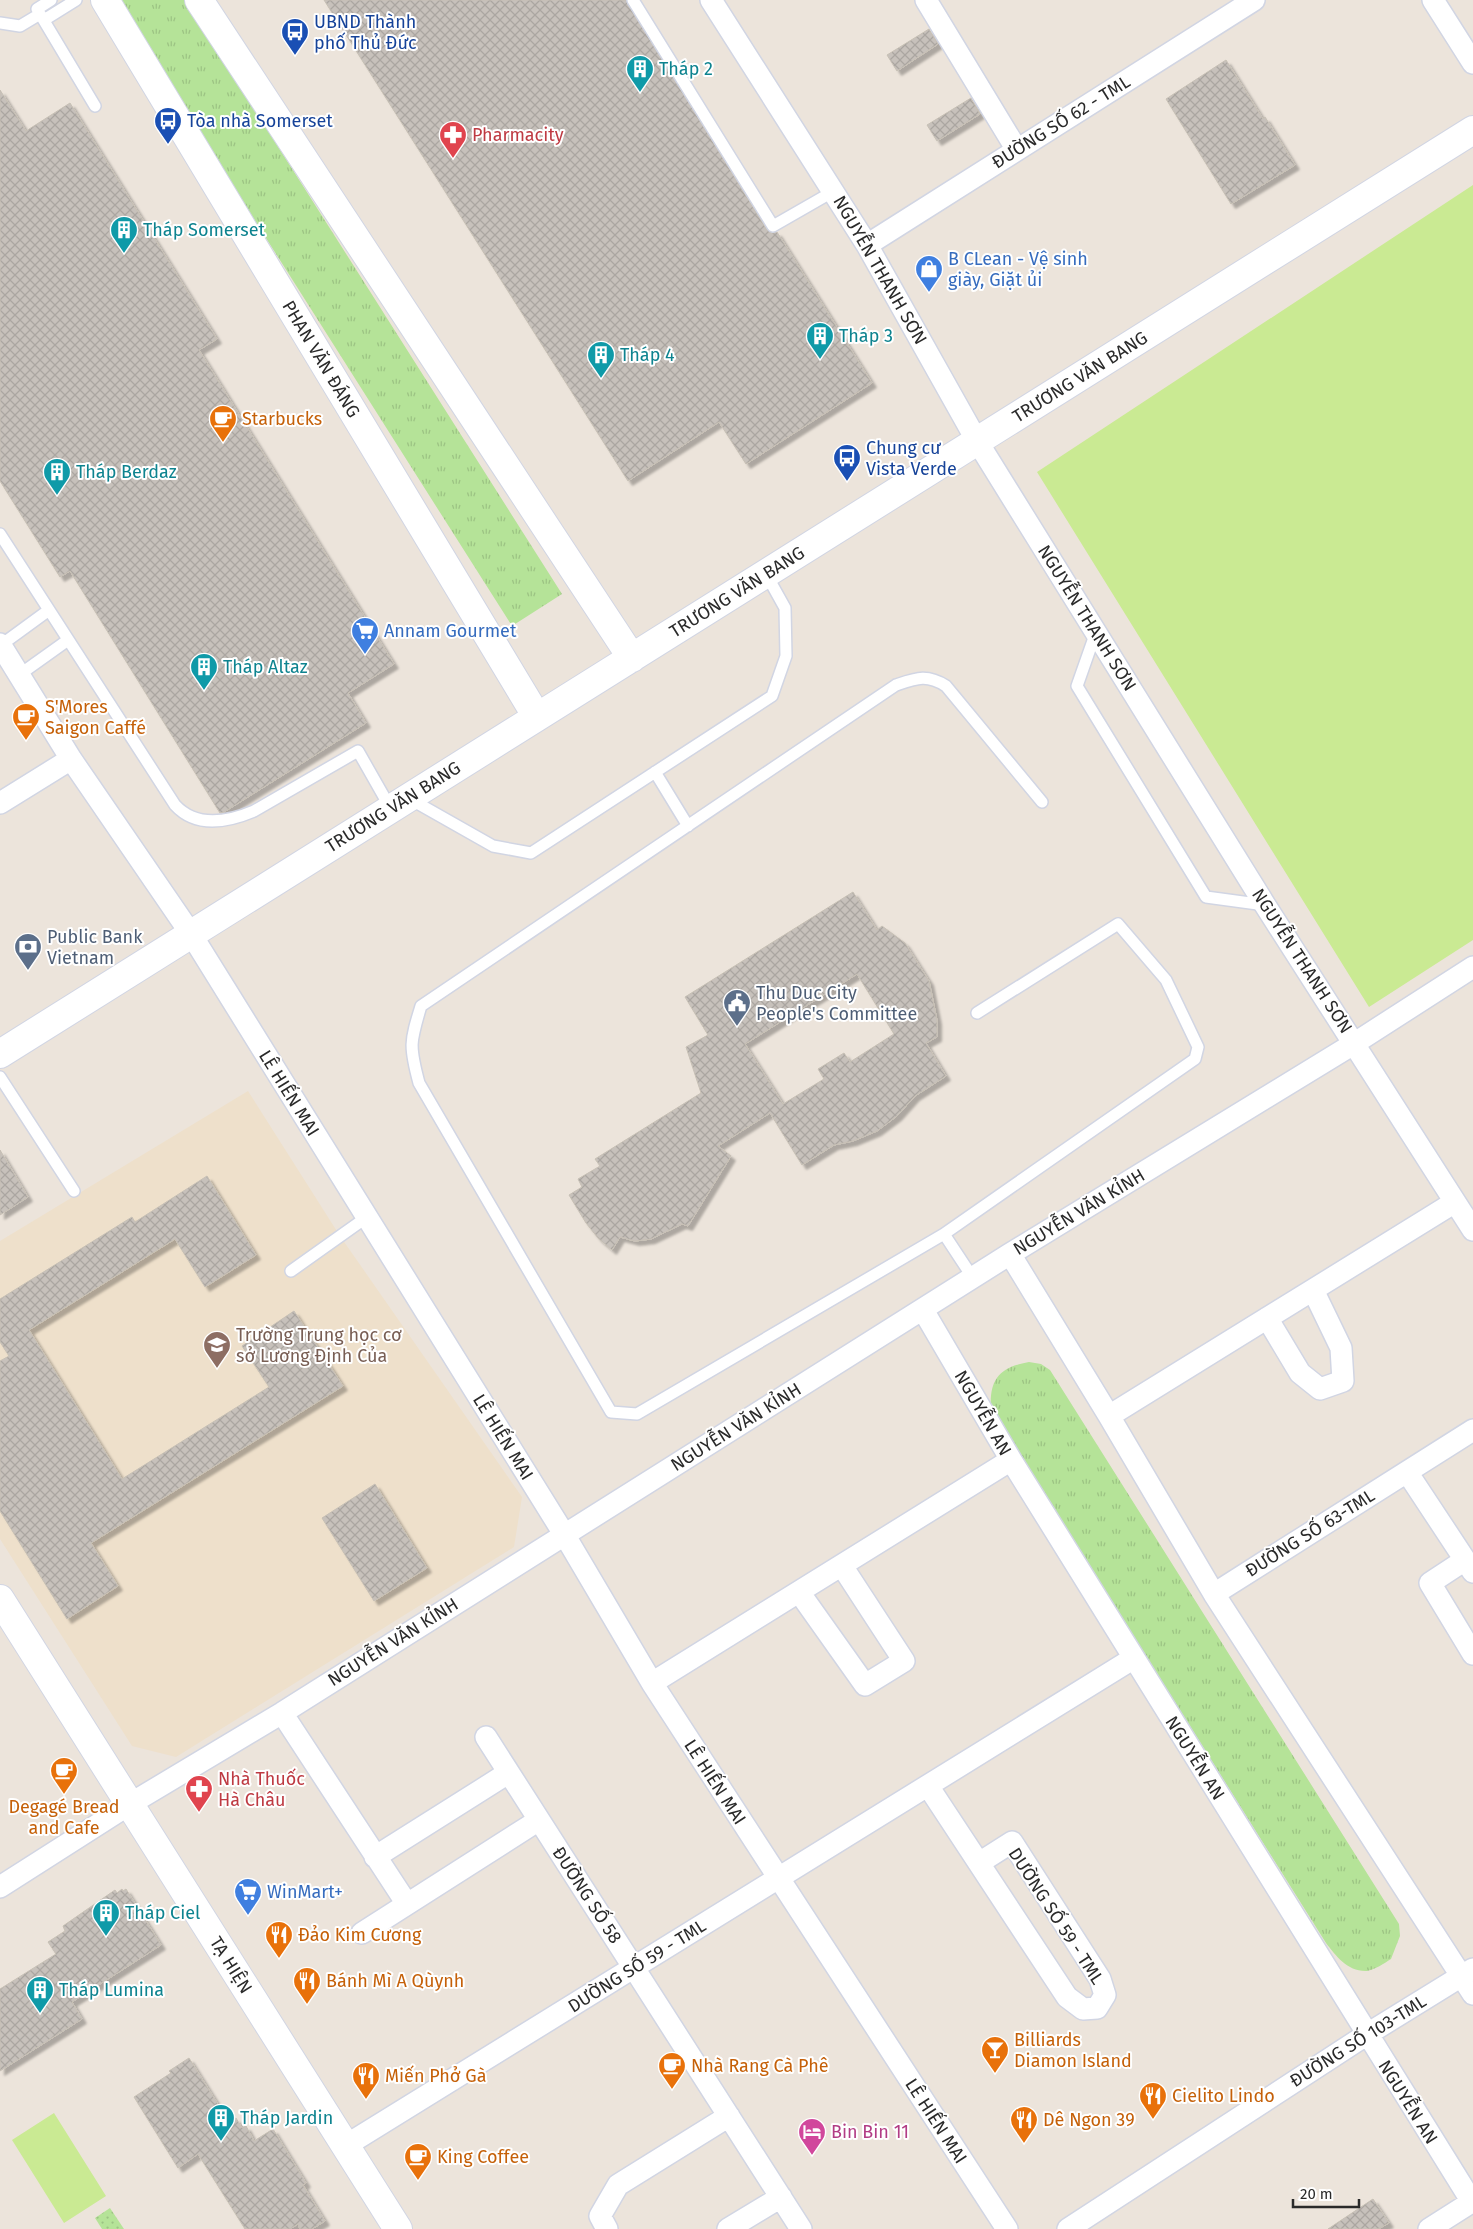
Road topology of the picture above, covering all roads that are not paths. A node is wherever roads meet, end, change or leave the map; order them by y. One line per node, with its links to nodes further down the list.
1 (51, 0): 11 (lane)
2 (76, 0): 11 (lane)
3 (105, 0): 28 (street, PHAN VĂN ĐÁNG)
4 (200, 0): 26 (street)
5 (633, 0): 17 (lane)
6 (711, 0): 17 (street, NGUYỄN THANH SƠN)
7 (926, 0): 16 (street)
8 (1254, 0): 10 (street, ĐƯỜNG SỐ 62 - TML)
9 (1433, 0): 13 (street)
10 (1229, 6): 16 (street, ĐƯỜNG SỐ 62 - TML)
11 (40, 14): 12 (lane); 14 (lane)
12 (0, 23)
13 (1473, 63)
14 (95, 106)
15 (1473, 130): 19 (street, TRƯƠNG VĂN BANG)
16 (1017, 150): 18 (street, ĐƯỜNG SỐ 62 - TML)
17 (834, 191): 18 (street, NGUYỄN THANH SƠN)
18 (867, 244): 19 (street, NGUYỄN THANH SƠN)
19 (977, 441): 21 (street, TRƯƠNG VĂN BANG); 23 (street, NGUYỄN THANH SƠN)
20 (0, 534): 22 (lane)
21 (766, 574): 26 (street, TRƯƠNG VĂN BANG); 30 (lane)
22 (49, 610): 24 (lane); 25 (lane)
23 (1096, 632): 35 (street, NGUYỄN THANH SƠN); 35 (lane)
24 (68, 640): 27 (lane); 32 (lane)
25 (0, 645): 27 (street, LÊ HIẾN MAI)
26 (632, 658): 28 (street, TRƯƠNG VĂN BANG)
27 (19, 675): 29 (street, LÊ HIẾN MAI)
28 (537, 717): 32 (street, TRƯƠNG VĂN BANG)
29 (71, 759): 33 (street); 36 (street, LÊ HIẾN MAI)
30 (655, 772): 32 (lane); 34 (lane)
31 (1042, 802): 34 (lane)
32 (399, 803): 36 (street, TRƯƠNG VĂN BANG)
33 (0, 804)
34 (688, 826): 46 (lane)
35 (1265, 905): 39 (street, NGUYỄN THANH SƠN)
36 (191, 934): 40 (street, TRƯƠNG VĂN BANG); 44 (street, LÊ HIẾN MAI)
37 (1473, 967): 39 (street, NGUYỄN VĂN KỈNH)
38 (977, 1013): 46 (lane)
39 (1355, 1043): 43 (street, NGUYỄN THANH SƠN); 47 (street, NGUYỄN VĂN KỈNH)
40 (0, 1054)
41 (0, 1077): 42 (lane)
42 (74, 1191)
43 (1455, 1202): 45 (street, NGUYỄN THANH SƠN); 50 (street)
44 (366, 1217): 48 (lane); 57 (street, LÊ HIẾN MAI)
45 (1473, 1230)
46 (944, 1234): 49 (lane)
47 (1010, 1254): 49 (street, NGUYỄN VĂN KỈNH); 53 (street)
48 (291, 1272)
49 (973, 1278): 51 (street, NGUYỄN VĂN KỈNH)
50 (1312, 1290): 52 (street); 52 (street)
51 (923, 1310): 55 (street, NGUYỄN AN); 57 (street, NGUYỄN VĂN KỈNH)
52 (1267, 1318): 53 (street)
53 (1109, 1416): 61 (street)
54 (1473, 1430): 56 (street, ĐƯỜNG SỐ 63-TML)
55 (1011, 1460): 58 (street); 64 (street, NGUYỄN AN)
56 (1407, 1472): 59 (street); 61 (street, ĐƯỜNG SỐ 63-TML)
57 (564, 1534): 65 (street, LÊ HIẾN MAI); 66 (street, NGUYỄN VĂN KỈNH)
58 (842, 1566): 60 (street); 60 (street)
59 (1469, 1566): 63 (street)
60 (799, 1592): 65 (street)
61 (1214, 1594): 79 (street)
62 (0, 1599): 70 (street, TẠ HIỆN)
63 (1473, 1654)
64 (1134, 1658): 69 (street, DƯỜNG SỐ 59 - TML); 80 (street, NGUYỄN AN)
65 (652, 1683): 74 (street, LÊ HIẾN MAI)
66 (282, 1713): 70 (street, NGUYỄN VĂN KỈNH); 72 (street)
67 (486, 1737): 68 (street, ĐƯỜNG SỐ 58)
68 (508, 1773): 71 (street, ĐƯỜNG SỐ 58); 72 (street)
69 (928, 1786): 73 (street, DƯỜNG SỐ 59 - TML); 74 (street, DƯỜNG SỐ 59 - TML)
70 (130, 1804): 75 (street, NGUYỄN VĂN KỈNH); 82 (street, TẠ HIỆN)
71 (538, 1820): 76 (street); 78 (street, ĐƯỜNG SỐ 58)
72 (375, 1857): 76 (street)
73 (979, 1863): 73 (street, DƯỜNG SỐ 59 - TML)
74 (778, 1878): 78 (street, DƯỜNG SỐ 59 - TML); 89 (street, LÊ HIẾN MAI)
75 (0, 1888)
76 (408, 1904): 77 (street)
77 (362, 1933)
78 (634, 1968): 81 (street, ĐƯỜNG SỐ 58); 82 (street, DƯỜNG SỐ 59 - TML)
79 (1469, 1980): 80 (street, ĐƯỜNG SỐ 103-TML)
80 (1366, 2035): 84 (street, NGUYỄN AN); 90 (street, ĐƯỜNG SỐ 103-TML)
81 (729, 2116): 83 (street, ĐƯỜNG SỐ 58); 86 (street)
82 (345, 2146): 85 (street, TẠ HIỆN)
83 (781, 2197): 87 (street); 88 (street, ĐƯỜNG SỐ 58)
84 (1472, 2202): 91 (street)
85 (398, 2229)
86 (607, 2229)
87 (728, 2229)
88 (801, 2229)
89 (1007, 2229)
90 (1068, 2229)
91 (1429, 2229)

